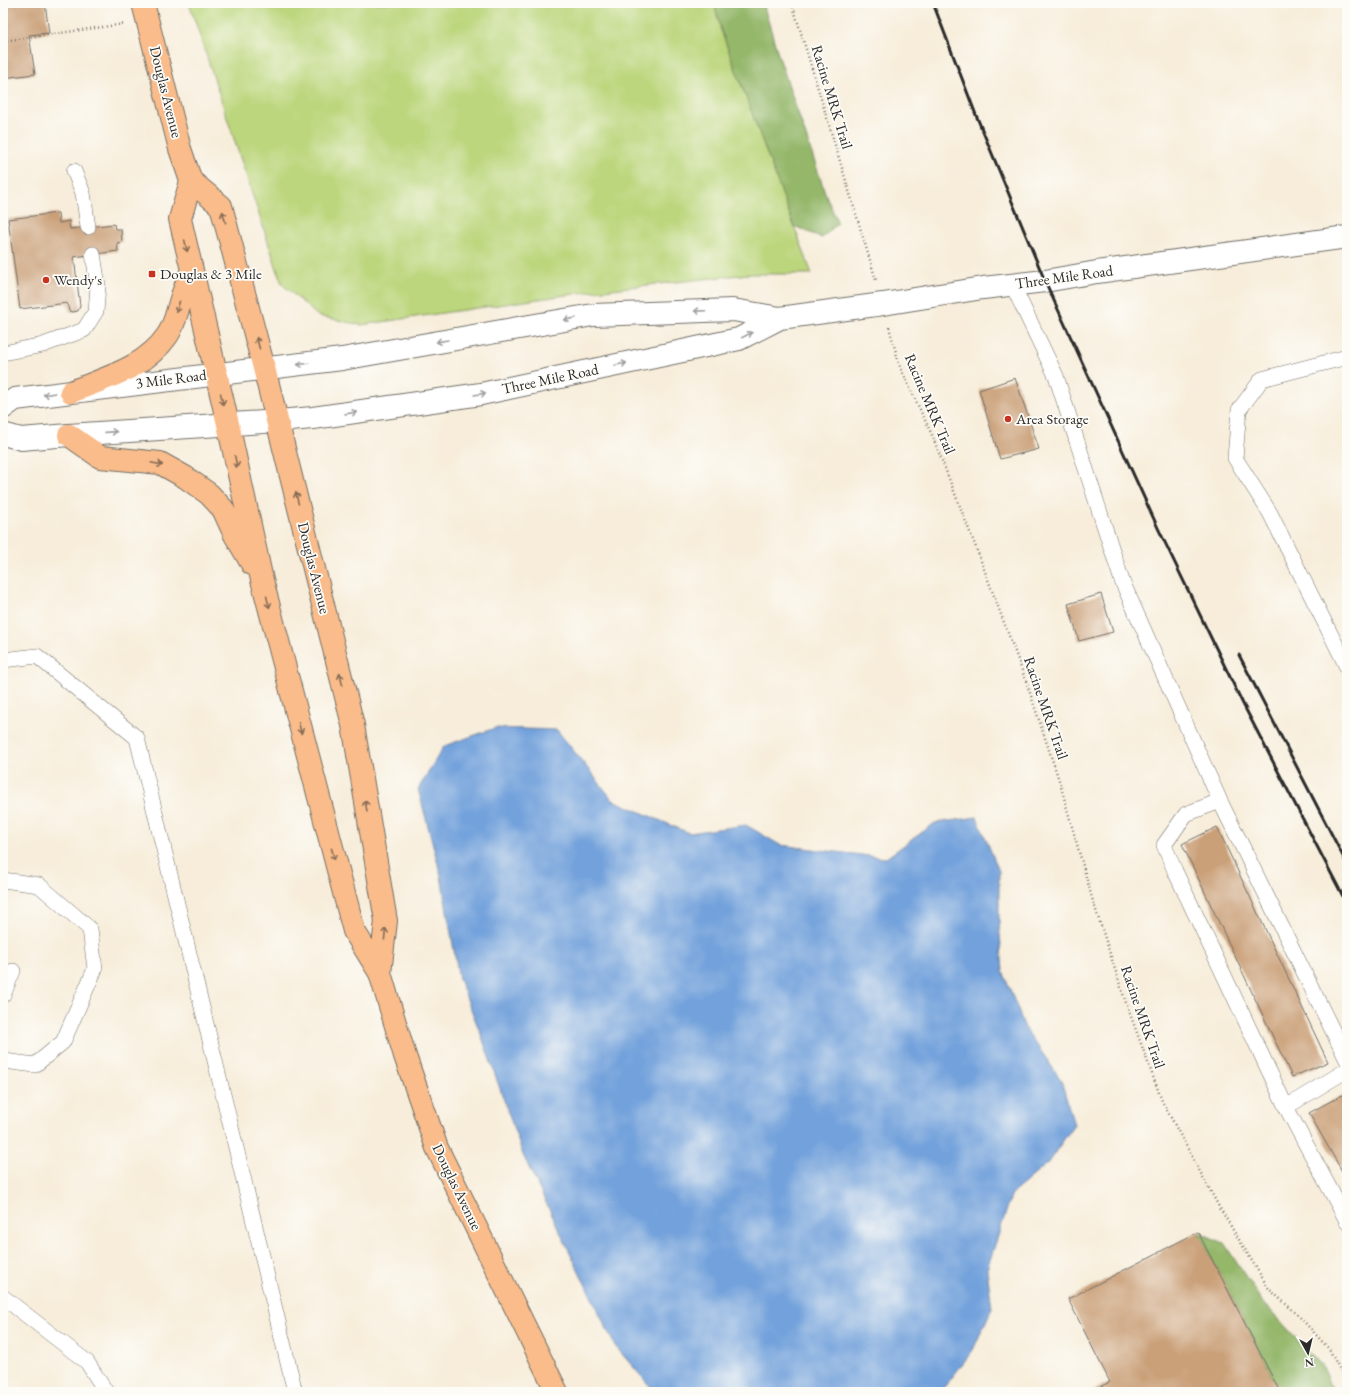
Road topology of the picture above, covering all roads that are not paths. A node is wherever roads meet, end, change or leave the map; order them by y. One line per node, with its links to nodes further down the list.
1 (146, 12): 3 (main road, Douglas Avenue)
2 (74, 171): 4 (lane)
3 (191, 181): 7 (main road, Douglas Avenue, one-way to 7); 13 (main road, Douglas Avenue, one-way to 3)
4 (88, 227)
5 (1347, 237): 8 (street, Three Mile Road)
6 (93, 254): 10 (lane)
7 (192, 270): 14 (main road, Douglas Avenue); 15 (main road, one-way to 15)
8 (1012, 284): 9 (street, Three Mile Road); 24 (lane)
9 (780, 318): 12 (street, Three Mile Road, one-way to 12); 17 (street, Three Mile Road, one-way to 9)
10 (3, 353)
11 (1347, 357): 23 (lane)
12 (342, 359): 13 (street, 3 Mile Road, one-way to 13)
13 (264, 368): 14 (street, 3 Mile Road); 17 (main road, Douglas Avenue)
14 (216, 374): 15 (street, 3 Mile Road); 18 (main road, Douglas Avenue, one-way to 18)
15 (71, 392): 16 (street, 3 Mile Road, one-way to 16)
16 (3, 408)
17 (278, 421): 18 (street); 27 (main road, Douglas Avenue, one-way to 17)
18 (228, 424): 20 (street, one-way to 18); 21 (main road, Douglas Avenue, one-way to 21)
19 (3, 434): 20 (street)
20 (69, 435): 21 (main road, one-way to 21)
21 (262, 580): 27 (main road, Douglas Avenue, one-way to 27)
22 (3, 660): 36 (lane)
23 (1347, 667)
24 (1220, 801): 30 (lane); 32 (lane)
25 (3, 880): 29 (lane)
26 (13, 971): 28 (lane)
27 (380, 973): 37 (main road, Douglas Avenue)
28 (3, 995)
29 (3, 1060)
30 (1347, 1060)
31 (1347, 1070): 32 (lane)
32 (1286, 1107): 33 (lane)
33 (1347, 1221)
34 (3, 1297): 35 (lane)
35 (106, 1392)
36 (295, 1392)
37 (557, 1392)

